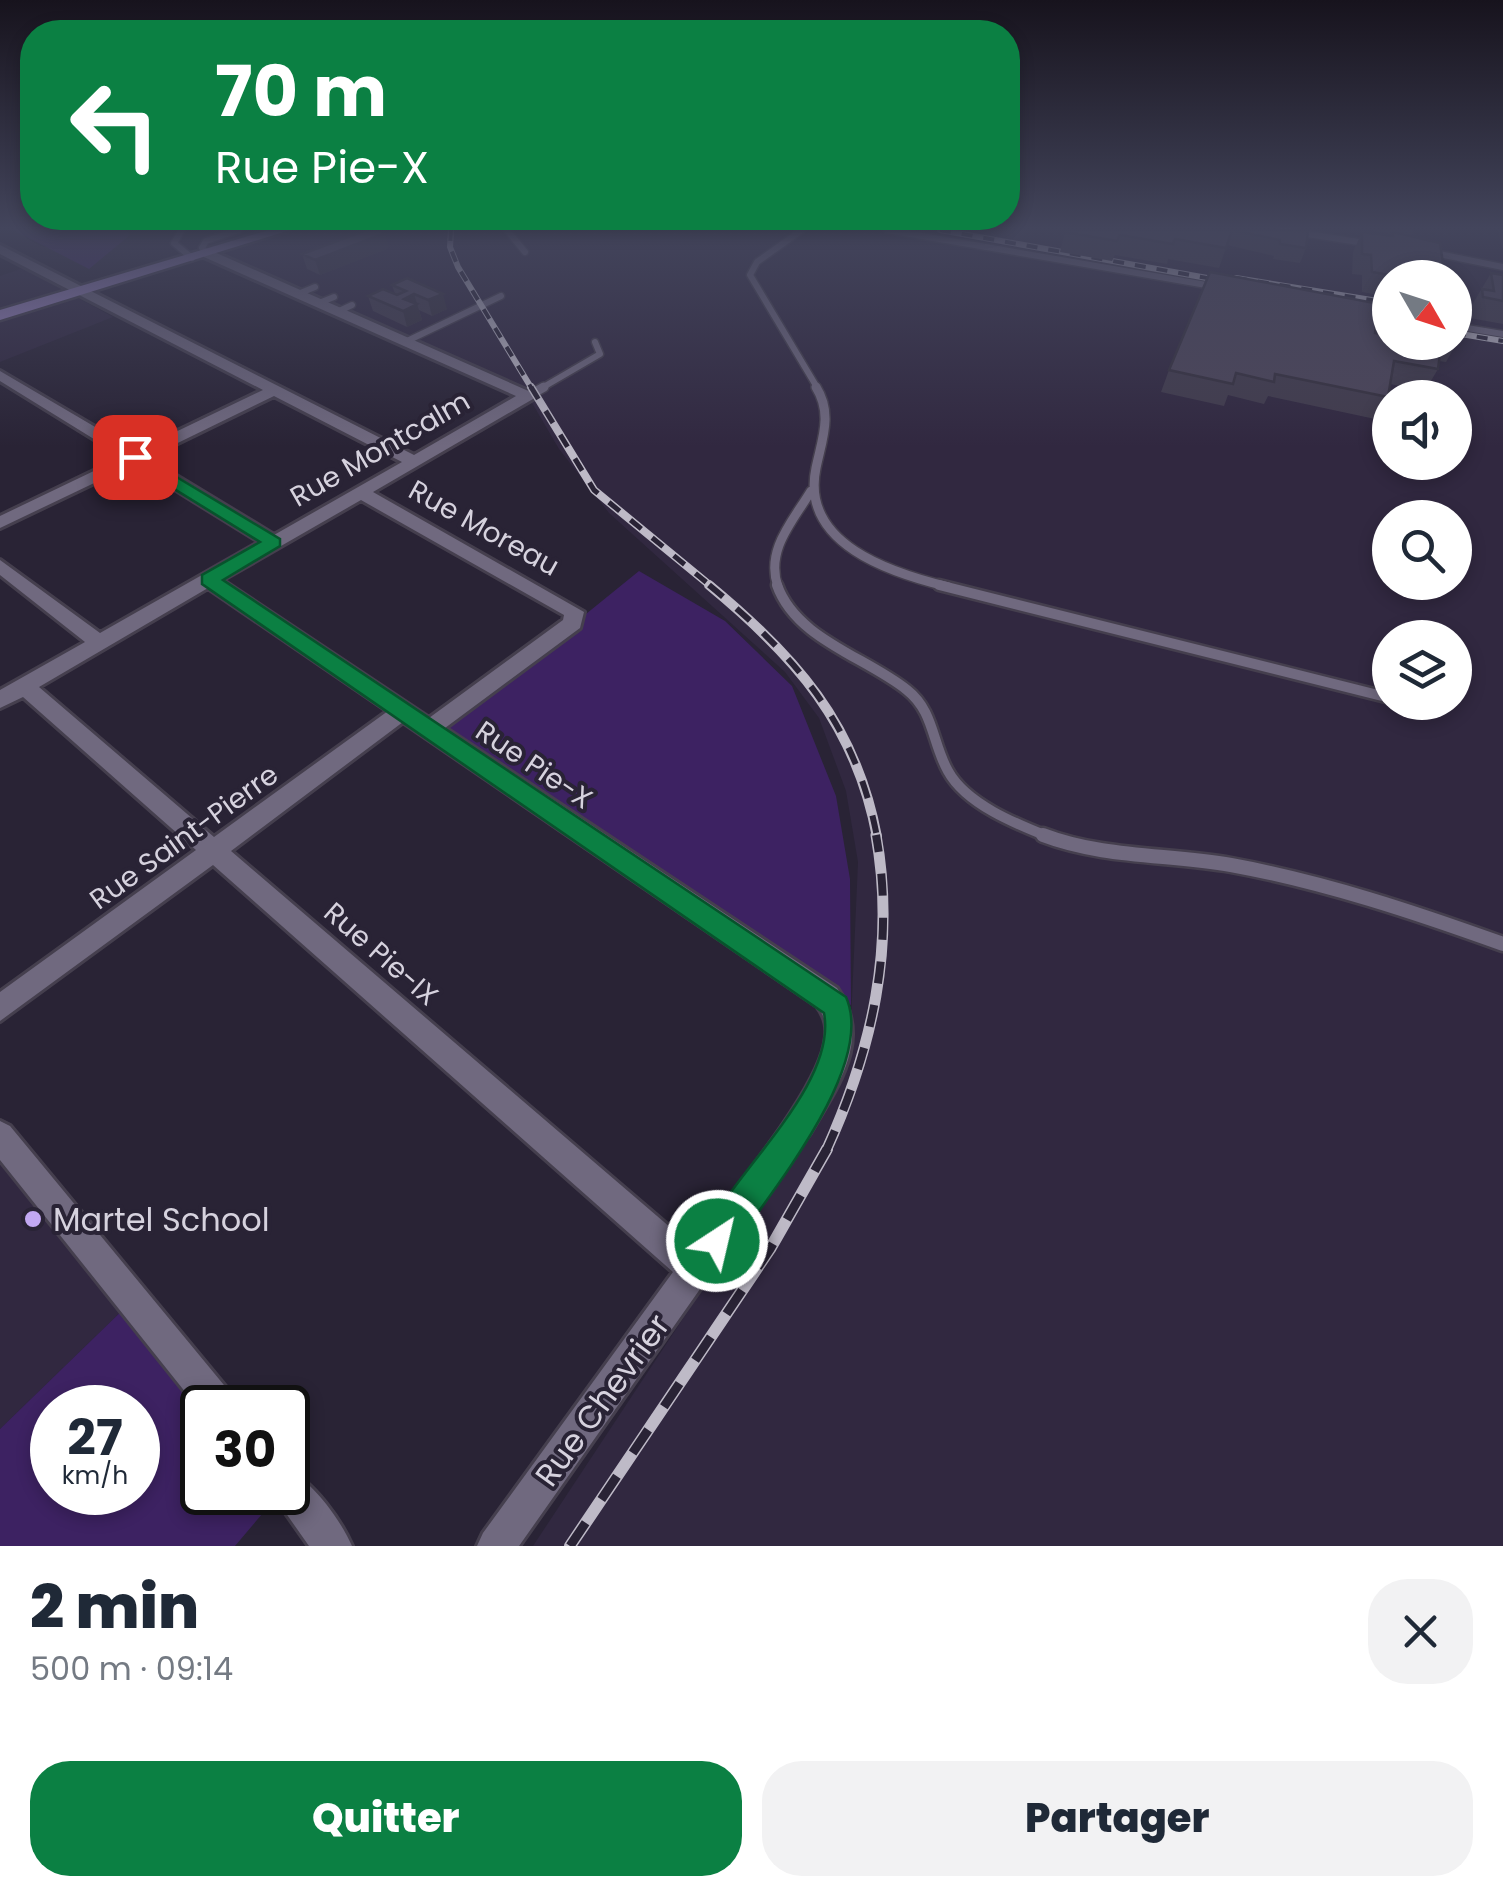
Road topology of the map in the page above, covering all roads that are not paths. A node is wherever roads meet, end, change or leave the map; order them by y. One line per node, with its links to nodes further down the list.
1 (41, 302): 6 (main road)
2 (103, 302): 12 (street)
3 (336, 302): 9 (street)
4 (488, 302): 9 (lane)
5 (766, 302): 16 (lane)
6 (0, 315)
7 (1472, 329): 8 (lane)
8 (1503, 334)
9 (405, 342): 13 (street)
10 (595, 342): 13 (lane)
11 (0, 375): 14 (street)
12 (274, 390): 14 (street); 15 (street)
13 (528, 396): 15 (street, Rue Montcalm)
14 (135, 457): 18 (street); 19 (street)
15 (413, 462): 17 (street, Rue Montcalm)
16 (811, 491): 24 (lane); 28 (lane)
17 (360, 492): 19 (street, Rue Montcalm); 26 (street, Rue Moreau)
18 (0, 523)
19 (273, 542): 21 (street, Rue Montcalm)
20 (0, 566): 22 (street)
21 (209, 580): 22 (street, Rue Montcalm); 25 (street, Rue Pie-X)
22 (99, 643): 23 (street, Rue Montcalm)
23 (12, 693): 27 (street, Rue Pie-IX)
24 (1372, 693)
25 (402, 712): 26 (street, Rue Pie-X); 27 (street, Rue Saint-Pierre)
26 (429, 730): 29 (street, Rue Pie-X)
27 (215, 853): 30 (street, Rue Saint-Pierre); 32 (street, Rue Pie-IX)
28 (1503, 944)
29 (827, 997): 32 (street, Rue Chevrier)
30 (0, 1008)
31 (0, 1136): 33 (street)
32 (696, 1271): 36 (street, Rue Chevrier)
33 (202, 1385)
34 (309, 1515): 35 (street)
35 (333, 1546)
36 (496, 1546)

